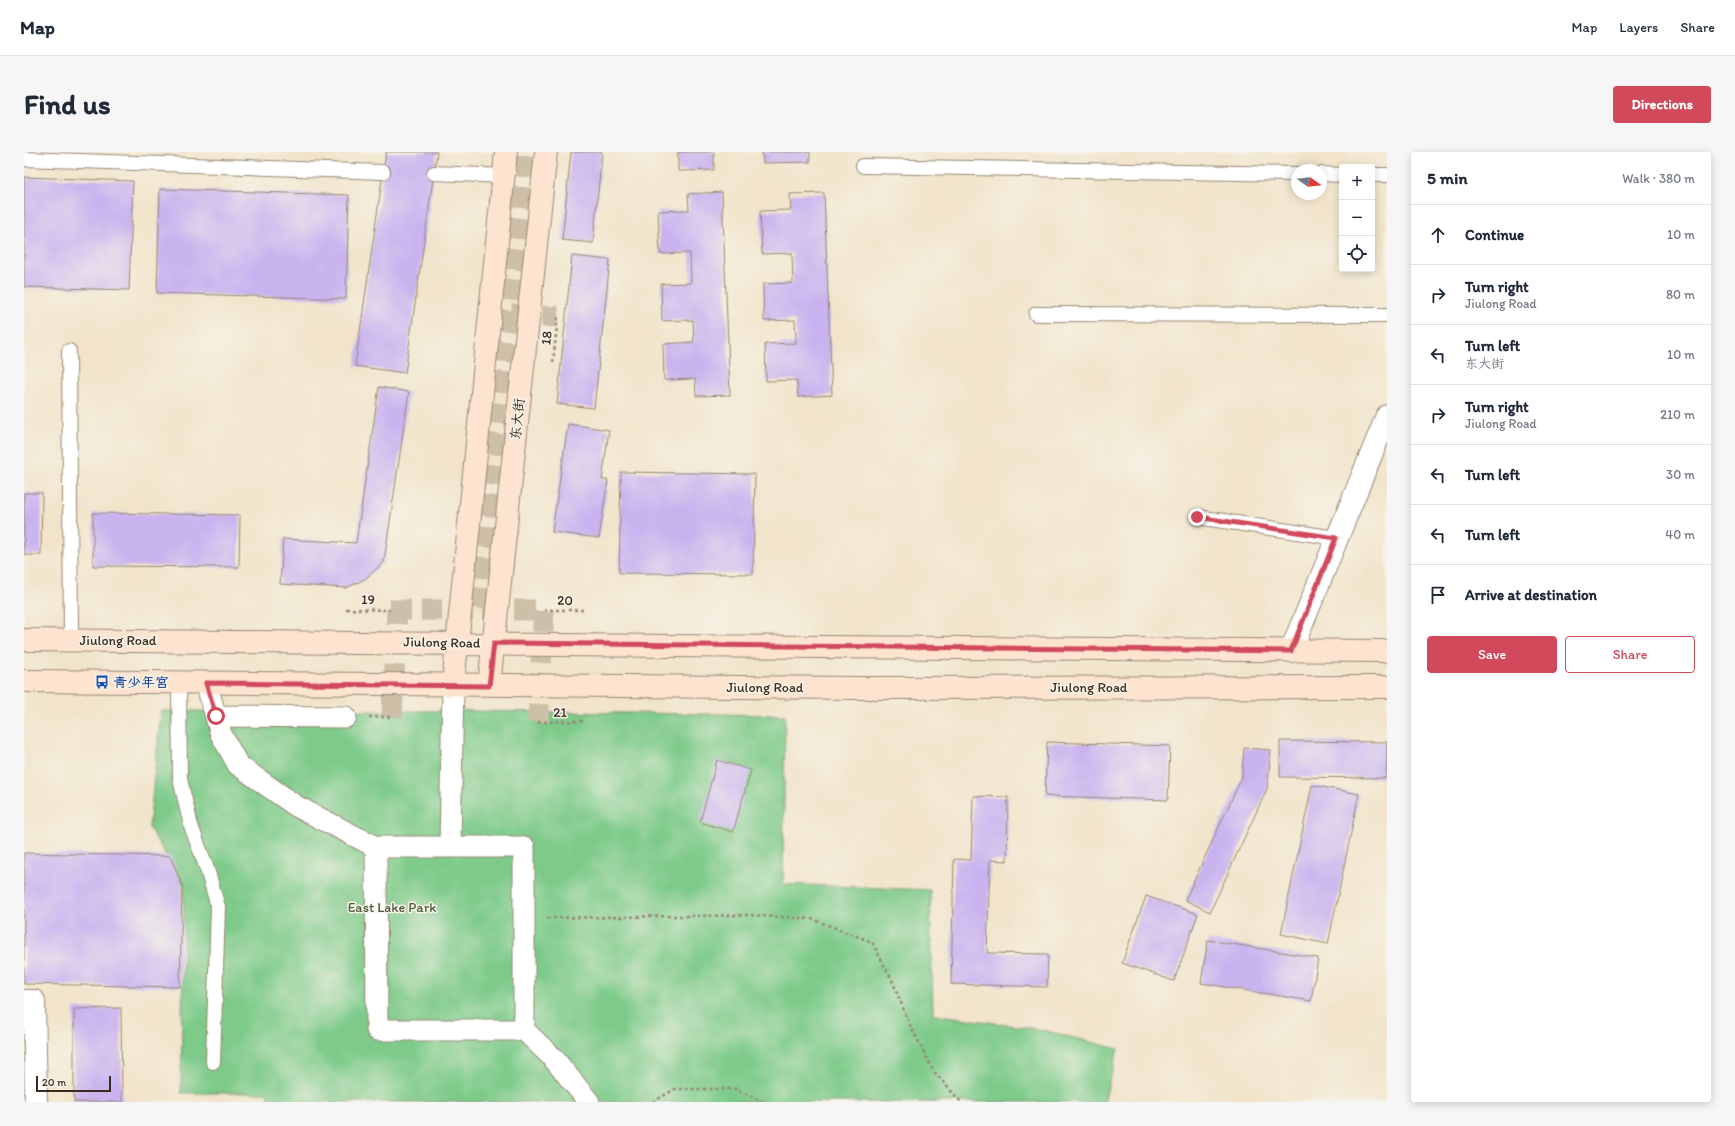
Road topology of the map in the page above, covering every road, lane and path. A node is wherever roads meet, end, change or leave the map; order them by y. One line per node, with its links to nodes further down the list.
1 (506, 152): 12 (main road)
2 (546, 152): 28 (main road, 东大街)
3 (24, 159): 5 (lane)
4 (863, 166): 7 (lane)
5 (383, 172)
6 (434, 173): 12 (lane)
7 (1291, 174)
8 (1327, 174): 9 (lane)
9 (1339, 175)
10 (1375, 175): 11 (lane)
11 (1387, 175)
12 (504, 176): 27 (main road)
13 (1036, 314): 14 (lane)
14 (1387, 315)
15 (558, 317): 17 (path, 18)
16 (69, 351): 26 (lane)
17 (553, 362)
18 (1387, 416): 20 (street)
19 (1197, 517): 20 (lane)
20 (1336, 538): 29 (street)
21 (346, 609): 22 (path, 19)
22 (390, 610)
23 (544, 610): 24 (path, 20)
24 (586, 610)
25 (24, 640): 26 (main road, Jiulong Road)
26 (71, 640): 27 (main road, Jiulong Road)
27 (457, 642): 28 (main road, Jiulong Road); 34 (main road)
28 (494, 643): 29 (main road, Jiulong Road); 35 (main road, 东大街)
29 (1291, 651): 30 (main road, Jiulong Road)
30 (1387, 651)
31 (24, 681): 32 (main road, Jiulong Road)
32 (179, 682): 33 (main road, Jiulong Road); 46 (lane)
33 (206, 683): 34 (main road, Jiulong Road); 37 (street)
34 (453, 685): 35 (main road, Jiulong Road); 42 (street)
35 (489, 686): 36 (main road, Jiulong Road)
36 (1387, 687)
37 (216, 716): 38 (street); 41 (street)
38 (346, 717)
39 (583, 721): 40 (path, 21)
40 (538, 722)
41 (376, 847): 42 (street); 45 (street)
42 (450, 847): 43 (street)
43 (524, 918): 45 (street); 51 (path)
44 (24, 1001): 47 (street)
45 (524, 1030): 48 (street)
46 (213, 1062)
47 (36, 1102)
48 (589, 1102)
49 (653, 1102): 50 (path)
50 (764, 1102)
51 (961, 1102)

